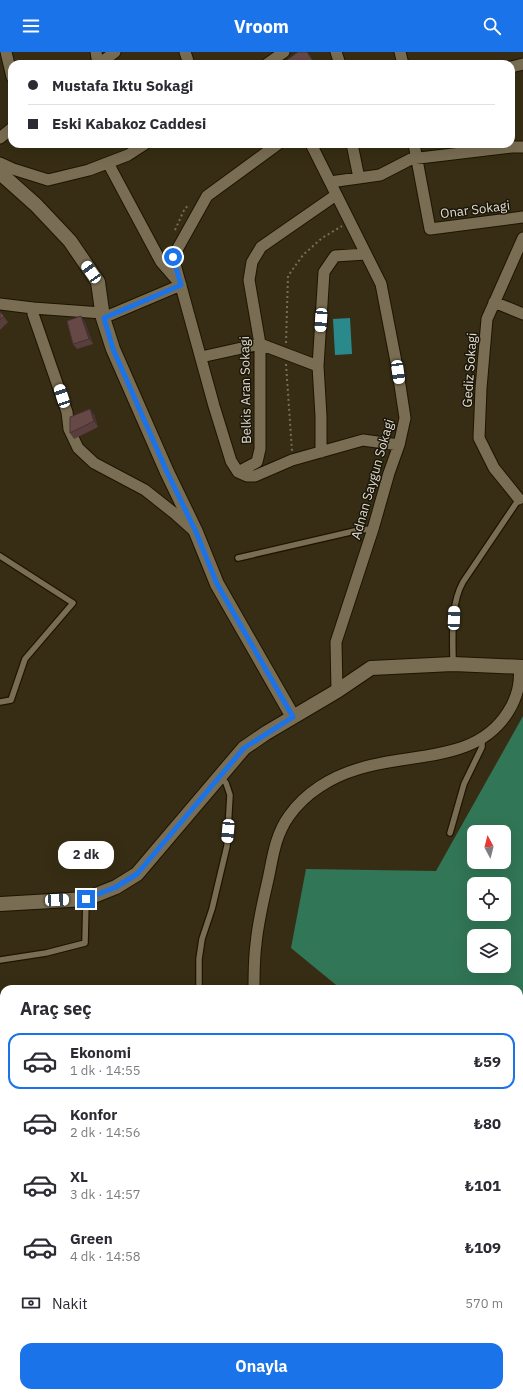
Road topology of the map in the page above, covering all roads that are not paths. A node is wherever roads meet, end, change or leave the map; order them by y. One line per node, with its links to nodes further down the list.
1 (116, 52): 2 (street)
2 (104, 60)
3 (8, 131): 4 (street)
4 (0, 138)
5 (139, 148): 13 (street)
6 (273, 148): 21 (street)
7 (313, 148): 16 (street, Adnan Saygun Sokagi)
8 (353, 148): 15 (street)
9 (415, 148): 11 (street)
10 (503, 148): 11 (street)
11 (416, 158): 15 (street); 18 (street, Onar Sokagi)
12 (0, 163): 13 (street)
13 (108, 163): 21 (street)
14 (0, 173): 26 (street)
15 (359, 178): 16 (street)
16 (330, 182): 17 (street, Adnan Saygun Sokagi)
17 (336, 195): 20 (street, Adnan Saygun Sokagi); 27 (street, Belkis Aran Sokagi)
18 (523, 217)
19 (523, 238): 22 (street, Gediz Sokagi)
20 (366, 254): 29 (street); 30 (street, Adnan Saygun Sokagi)
21 (181, 285): 26 (street); 28 (street)
22 (494, 302): 25 (street); 33 (street, Gediz Sokagi)
23 (0, 304): 24 (street)
24 (33, 308): 26 (street); 35 (street)
25 (523, 314)
26 (103, 316): 35 (street)
27 (260, 344): 28 (street); 29 (street); 32 (street, Belkis Aran Sokagi)
28 (201, 357): 32 (street)
29 (318, 366): 31 (street)
30 (399, 445): 31 (street); 34 (street, Adnan Saygun Sokagi)
31 (321, 452): 32 (street)
32 (238, 472)
33 (520, 499): 38 (lane)
34 (373, 529): 37 (lane); 40 (street, Adnan Saygun Sokagi)
35 (196, 532): 42 (street)
36 (0, 556): 41 (lane)
37 (238, 558)
38 (453, 664): 39 (street); 40 (street)
39 (521, 666): 43 (street)
40 (337, 691): 42 (street)
41 (0, 702)
42 (293, 717): 44 (street)
43 (482, 739): 45 (lane); 50 (street)
44 (220, 775): 46 (street); 49 (lane)
45 (450, 833)
46 (86, 899): 47 (street); 48 (lane)
47 (0, 904)
48 (0, 960)
49 (199, 985)
50 (254, 985)

